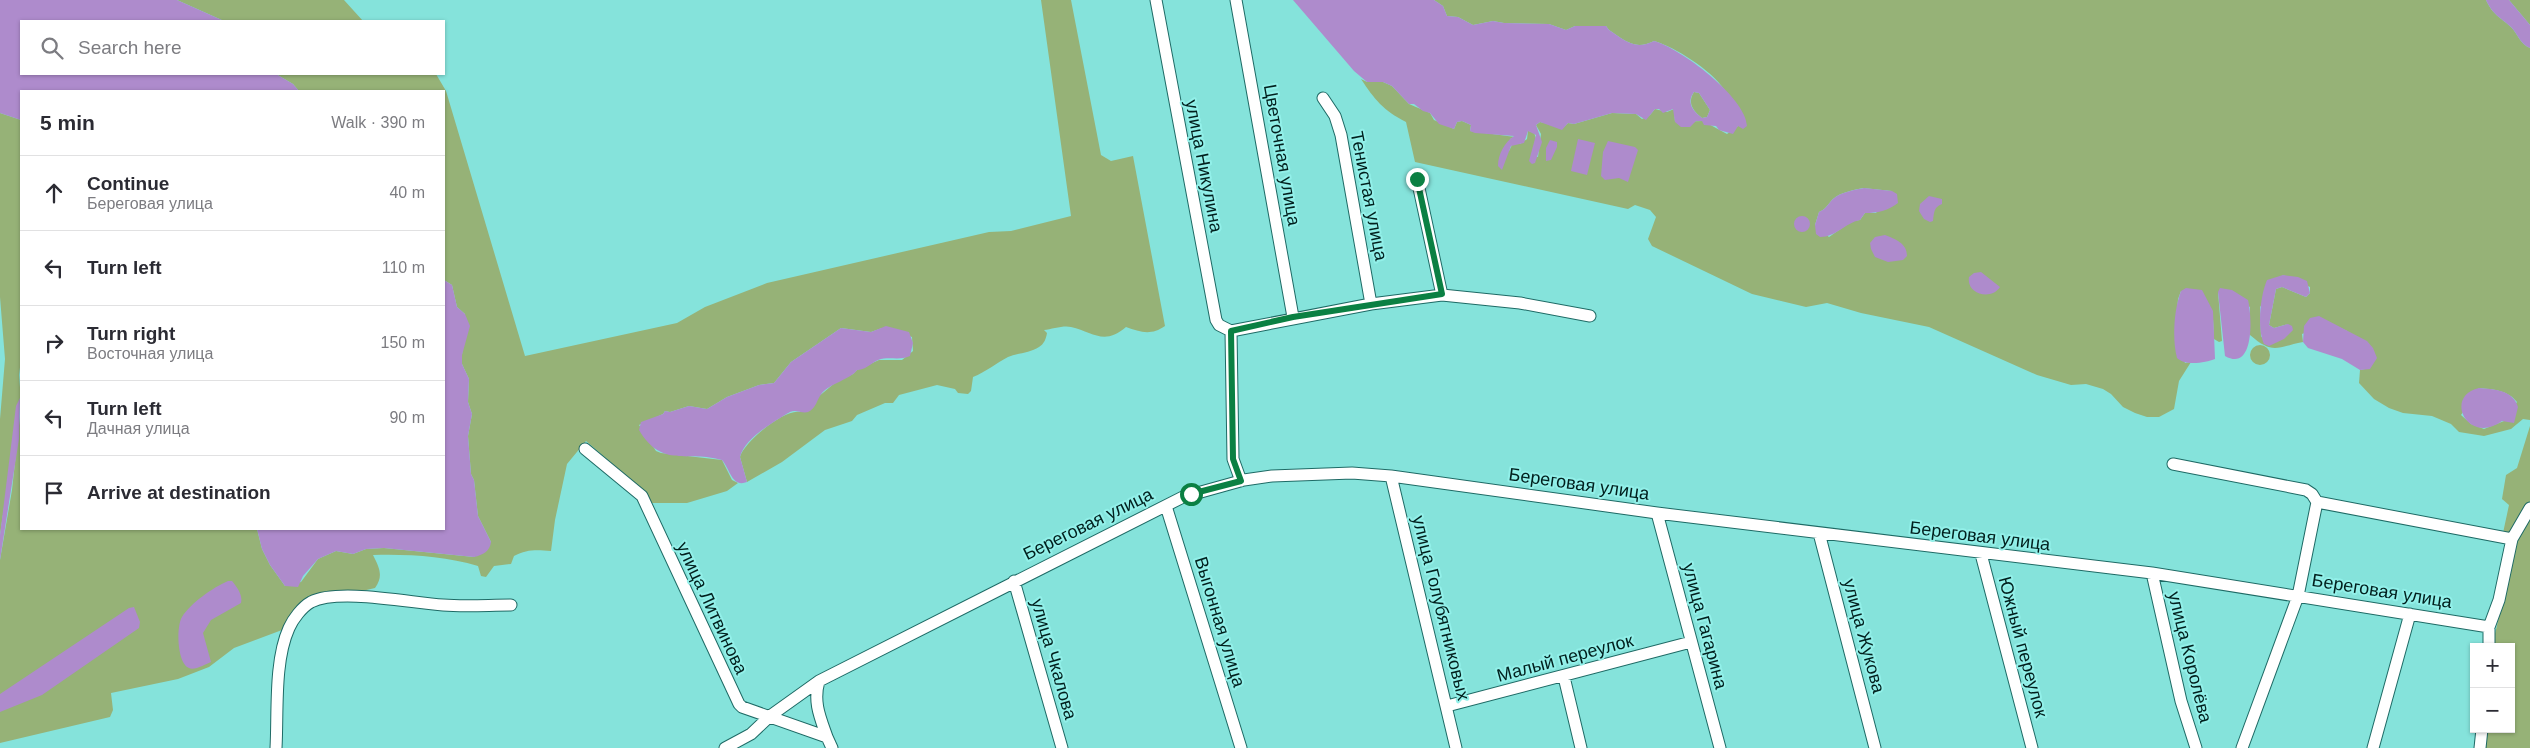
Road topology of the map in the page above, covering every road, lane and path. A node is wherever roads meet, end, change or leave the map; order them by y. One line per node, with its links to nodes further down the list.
1 (1156, 0): 9 (street, улица Никулина)
2 (1236, 0): 8 (street, Цветочная улица)
3 (1323, 98): 6 (street, Тенистая улица)
4 (1417, 179): 5 (street)
5 (1442, 294): 6 (street); 7 (street)
6 (1371, 304): 8 (street)
7 (1590, 316)
8 (1293, 317): 9 (street)
9 (1231, 331): 13 (street)
10 (585, 449): 32 (street, улица Литвинова)
11 (2173, 464): 14 (street)
12 (1391, 476): 13 (street, Береговая улица); 17 (street, Береговая улица); 31 (street, улица Голубятниковых)
13 (1241, 481): 15 (street, Береговая улица)
14 (2317, 502): 19 (street); 23 (street)
15 (1166, 506): 22 (street, Береговая улица); 39 (street, Выгонная улица)
16 (2530, 508): 19 (street)
17 (1658, 513): 18 (street, Береговая улица); 27 (street, улица Гагарина)
18 (1819, 533): 20 (street, Береговая улица); 43 (street, улица Жукова)
19 (2512, 539): 26 (street)
20 (1981, 554): 21 (street, Береговая улица); 44 (street, Южный переулок)
21 (2152, 573): 23 (street, Береговая улица); 45 (street, улица Королёва)
22 (1014, 581): 30 (street, Береговая улица); 38 (street, улица Чкалова)
23 (2298, 596): 25 (street, Береговая улица); 46 (street)
24 (511, 605): 35 (street)
25 (2410, 614): 26 (street, Береговая улица); 47 (street)
26 (2489, 627): 28 (street)
27 (1692, 642): 29 (street, Малый переулок); 42 (street, улица Гагарина)
28 (2489, 643)
29 (1564, 677): 31 (street, Малый переулок); 41 (street)
30 (819, 681): 32 (street, Береговая улица); 34 (street)
31 (1446, 706): 40 (street, улица Голубятниковых)
32 (770, 716): 34 (street, улица Литвинова); 36 (street, Береговая улица)
33 (2482, 733): 48 (street)
34 (827, 737): 37 (street)
35 (276, 748)
36 (725, 748)
37 (832, 748)
38 (1062, 748)
39 (1241, 748)
40 (1456, 748)
41 (1581, 748)
42 (1720, 748)
43 (1875, 748)
44 (2032, 748)
45 (2196, 748)
46 (2242, 748)
47 (2373, 748)
48 (2480, 748)

